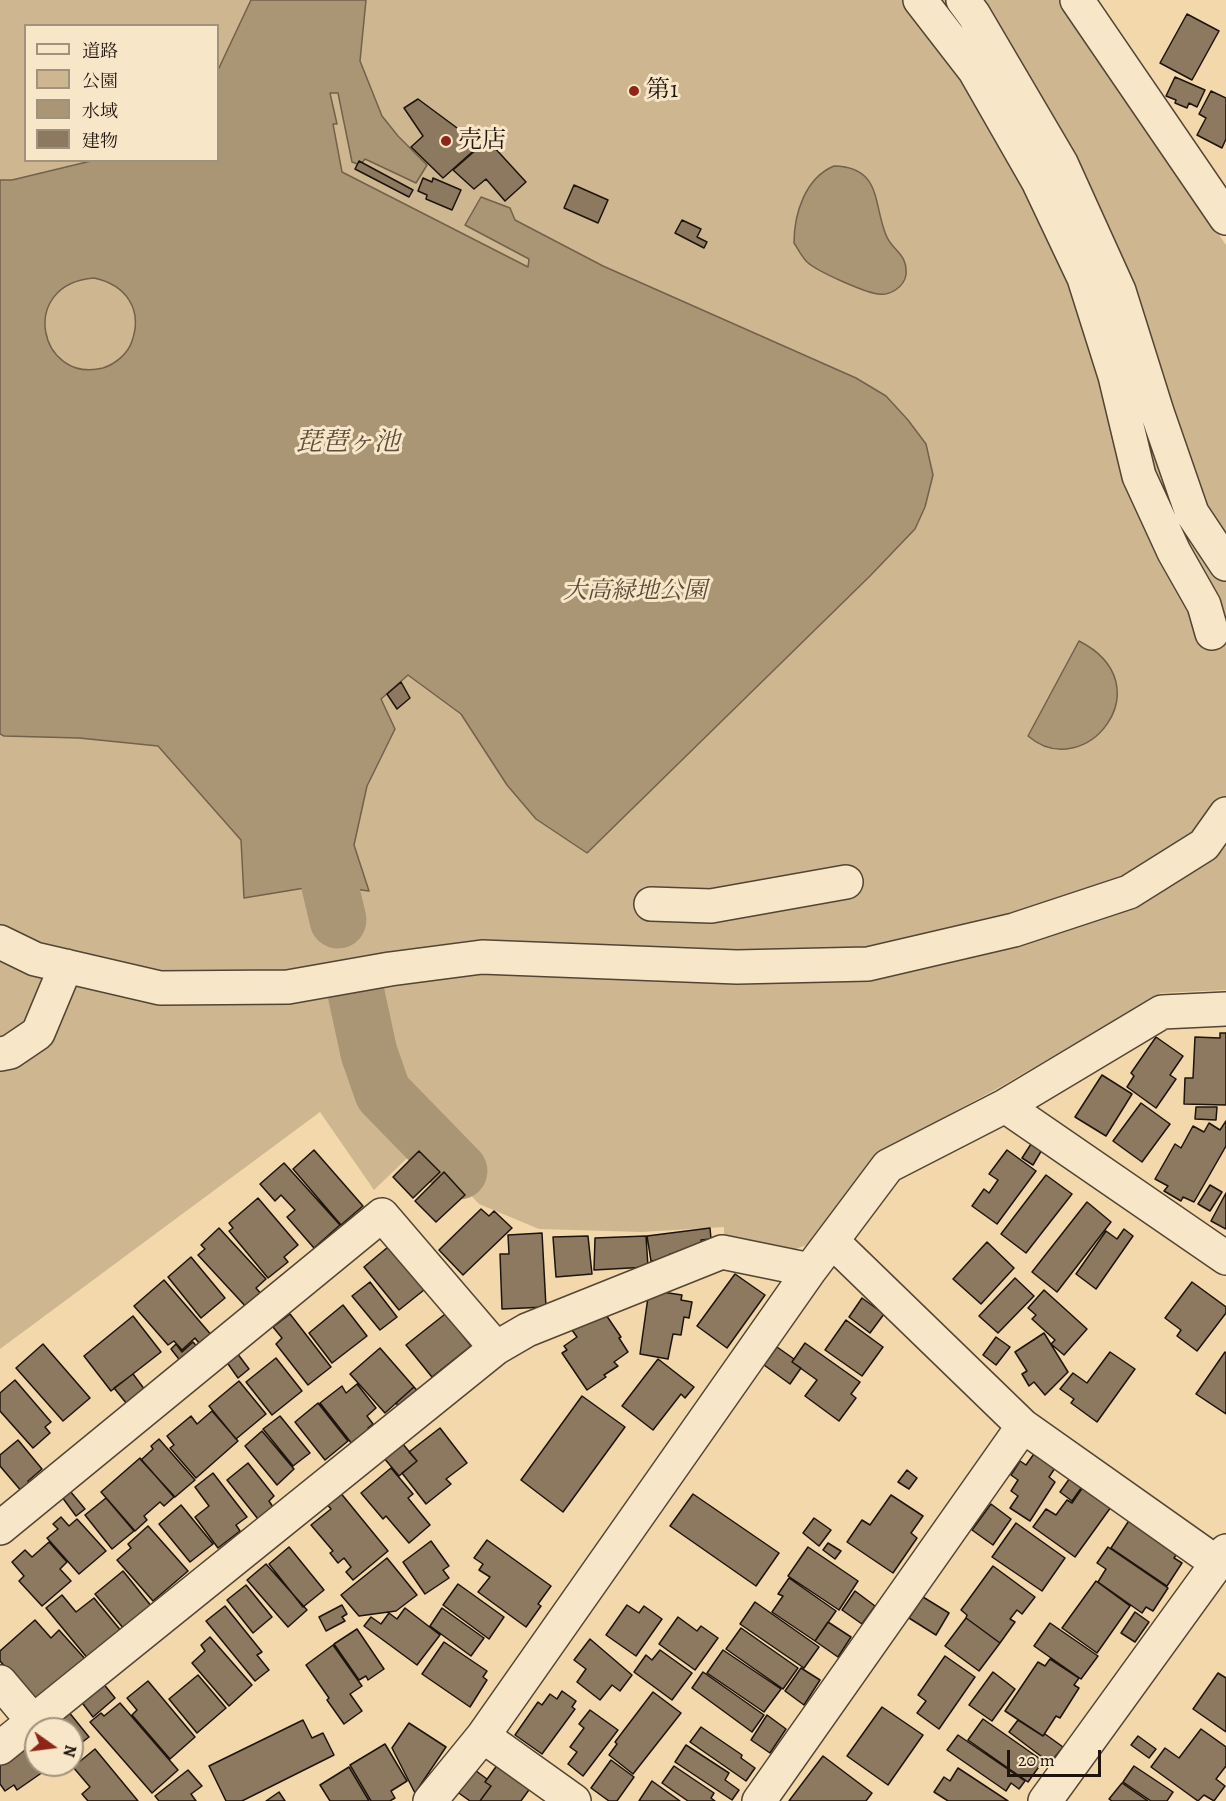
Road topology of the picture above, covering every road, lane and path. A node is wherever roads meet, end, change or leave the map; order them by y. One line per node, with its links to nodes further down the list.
1 (920, 0): 6 (street)
2 (963, 0): 5 (street)
3 (1077, 0): 4 (street)
4 (1223, 205)
5 (1226, 564)
6 (1212, 633)
7 (1226, 814): 11 (street)
8 (846, 882): 9 (street)
9 (651, 904)
10 (0, 942): 11 (street)
11 (66, 966): 13 (street)
12 (1226, 1009): 14 (street)
13 (0, 1054)
14 (1005, 1106): 15 (street); 16 (street)
15 (832, 1241): 17 (street); 19 (street)
16 (1226, 1258)
17 (810, 1270): 18 (street); 26 (street)
18 (496, 1348): 20 (street); 24 (street)
19 (1023, 1426): 21 (street); 30 (street)
20 (0, 1528)
21 (1222, 1557): 31 (street)
22 (0, 1682): 23 (street)
23 (30, 1717)
24 (38, 1717)
25 (24, 1728): 27 (street)
26 (483, 1736): 28 (street); 29 (street)
27 (0, 1748)
28 (430, 1801)
29 (574, 1801)
30 (759, 1801)
31 (1045, 1801)

